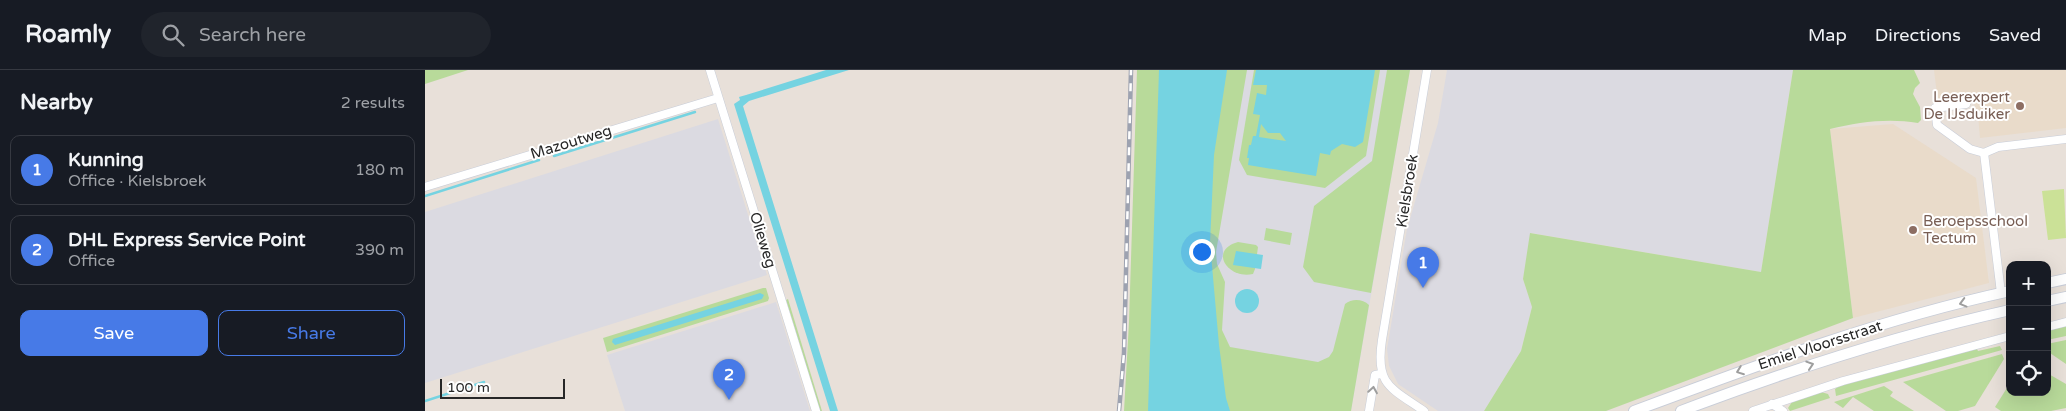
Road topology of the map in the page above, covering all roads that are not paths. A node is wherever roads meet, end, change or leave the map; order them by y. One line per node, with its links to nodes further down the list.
1 (710, 70): 3 (street, Olieweg)
2 (1427, 70): 17 (street, Kielsbroek)
3 (718, 98): 7 (street, Mazoutweg); 19 (street, Olieweg)
4 (1966, 104): 6 (street)
5 (2066, 139): 6 (street)
6 (1984, 153): 10 (street)
7 (425, 187)
8 (2066, 278): 9 (street)
9 (2051, 282)
10 (2005, 292): 22 (street, Emiel Vloorsstraat, one-way to 22)
11 (2066, 297): 12 (street)
12 (2051, 300)
13 (2006, 311): 23 (street, Emiel Vloorsstraat, one-way to 13)
14 (2066, 322): 15 (street)
15 (2051, 326)
16 (2006, 337): 18 (street)
17 (1381, 374): 20 (street, one-way to 17); 21 (street)
18 (1772, 404): 24 (street); 25 (street)
19 (816, 411)
20 (1369, 411)
21 (1424, 411)
22 (1634, 411)
23 (1681, 411)
24 (1753, 411)
25 (1783, 411)

